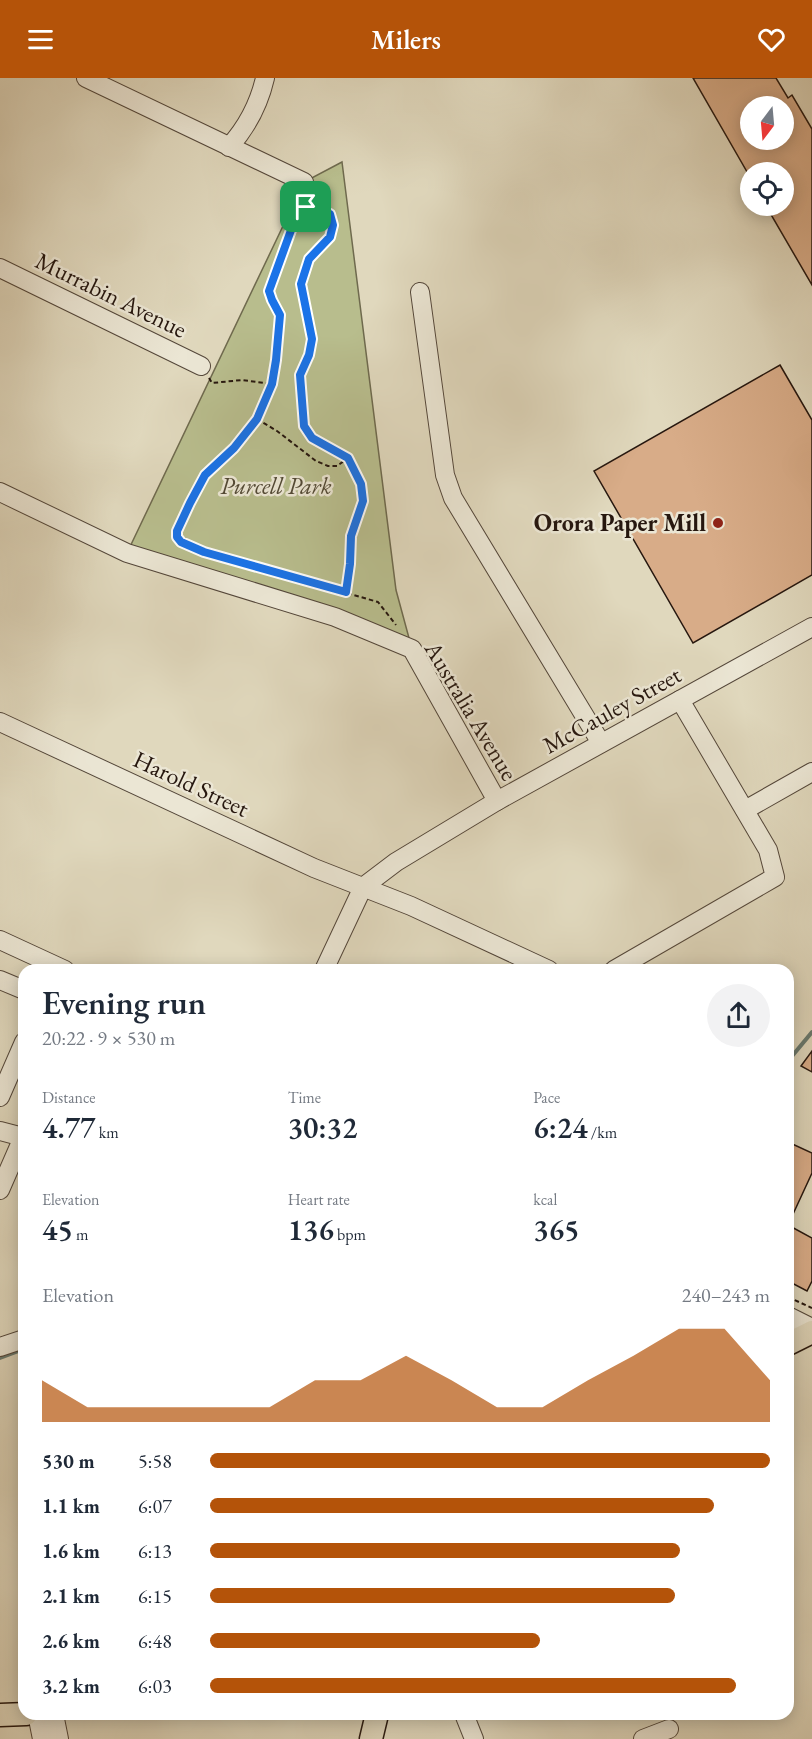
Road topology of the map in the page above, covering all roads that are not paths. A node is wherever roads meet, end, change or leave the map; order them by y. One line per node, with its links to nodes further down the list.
1 (86, 78): 3 (street)
2 (265, 78): 3 (street)
3 (229, 147): 4 (street)
4 (304, 182)
5 (0, 268): 7 (street, Murrabin Avenue)
6 (420, 292): 12 (street)
7 (201, 366)
8 (0, 492): 14 (street, Australia Avenue)
9 (812, 627): 10 (street, McCauley Street)
10 (680, 700): 12 (street, McCauley Street); 15 (street)
11 (0, 722): 16 (street, Harold Street)
12 (601, 743): 14 (street, McCauley Street)
13 (812, 772): 15 (street)
14 (497, 801): 16 (street, McCauley Street)
15 (745, 810): 21 (street)
16 (363, 887): 19 (street, McCauley Street); 20 (street, Harold Street)
17 (0, 940): 18 (street)
18 (52, 964)
19 (327, 964)
20 (536, 964)
21 (624, 964)
22 (0, 980): 23 (street)
23 (18, 988)
24 (18, 1056): 25 (street)
25 (0, 1097)
26 (0, 1131): 27 (street)
27 (18, 1135)
28 (18, 1150): 29 (street)
29 (0, 1190)
30 (794, 1320): 31 (street)
31 (812, 1330): 32 (main road)
32 (794, 1340)
33 (18, 1341): 34 (street)
34 (0, 1347)
35 (18, 1714): 36 (main road)
36 (0, 1715)
37 (38, 1720): 42 (street)
38 (55, 1720): 43 (street)
39 (376, 1720): 44 (main road)
40 (466, 1720): 45 (street)
41 (668, 1728): 46 (street)
42 (42, 1739)
43 (59, 1739)
44 (371, 1739)
45 (474, 1739)
46 (643, 1739)

